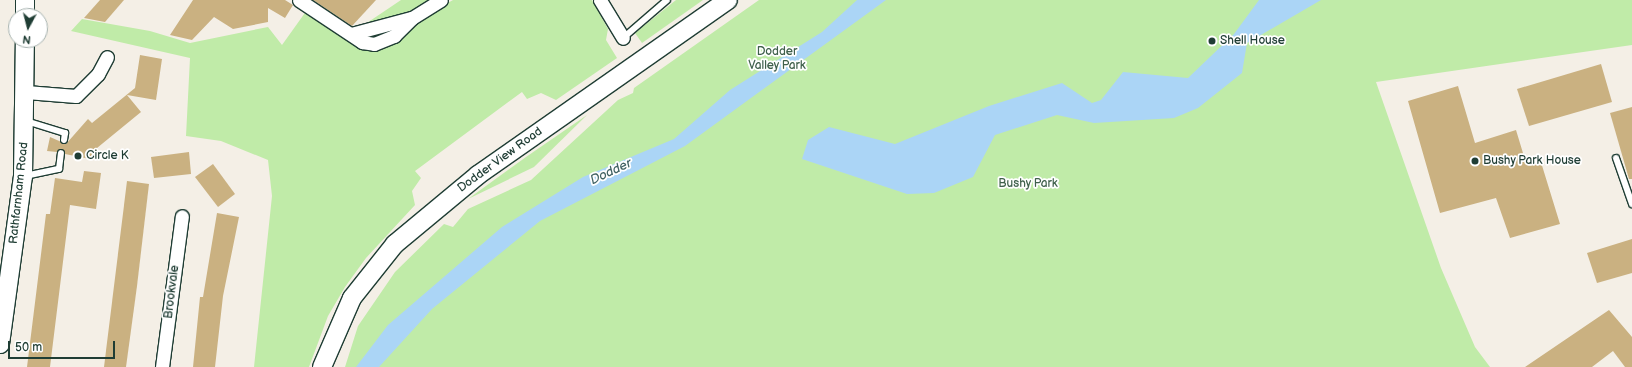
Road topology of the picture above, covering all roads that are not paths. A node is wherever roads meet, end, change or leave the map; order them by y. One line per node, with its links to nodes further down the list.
1 (299, 0): 2 (street)
2 (441, 0)
3 (600, 0): 6 (street)
4 (667, 0): 6 (lane)
5 (728, 0): 20 (main road, Dodder View Road)
6 (623, 38)
7 (25, 48): 9 (main road, Rathfarnham Road)
8 (107, 57): 9 (street)
9 (26, 92): 10 (main road, Rathfarnham Road)
10 (26, 121): 11 (lane); 14 (main road, Rathfarnham Road)
11 (64, 140)
12 (62, 154): 14 (lane)
13 (1616, 158): 15 (lane)
14 (23, 176): 17 (main road, Rathfarnham Road)
15 (1632, 204)
16 (182, 216): 19 (street, Brookvale)
17 (3, 302): 18 (main road, Rathfarnham Road)
18 (0, 344)
19 (162, 367)
20 (322, 367)

